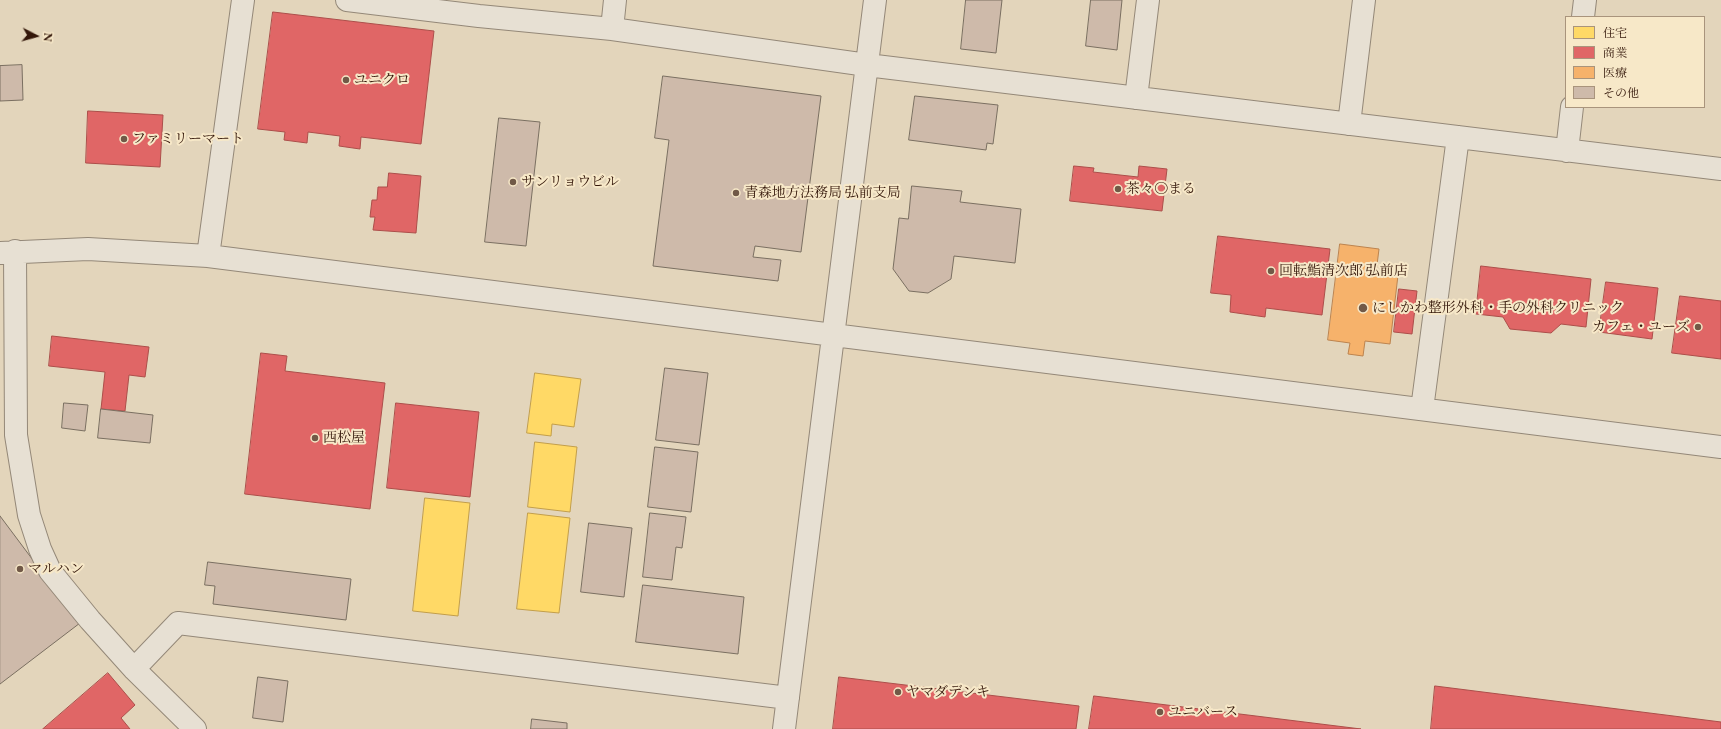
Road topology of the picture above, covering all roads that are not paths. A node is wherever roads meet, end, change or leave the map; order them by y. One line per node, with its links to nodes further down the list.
1 (243, 0): 19 (street)
2 (347, 0): 8 (street)
3 (615, 0): 10 (street)
4 (875, 0): 11 (street)
5 (1148, 0): 12 (street)
6 (1364, 0): 14 (street)
7 (1585, 0): 9 (street)
8 (376, 2): 10 (street)
9 (1583, 16)
10 (612, 29): 11 (street)
11 (867, 66): 12 (street); 20 (street)
12 (1136, 98): 14 (street)
13 (1572, 108): 16 (street)
14 (1349, 124): 15 (street)
15 (1458, 137): 16 (street); 21 (street)
16 (1567, 150): 17 (street)
17 (1721, 169)
18 (8, 252): 19 (street); 23 (street)
19 (208, 256): 20 (street)
20 (833, 334): 21 (street); 24 (street)
21 (1422, 409): 22 (street)
22 (1721, 446)
23 (134, 669): 24 (street); 25 (street)
24 (788, 698): 26 (street)
25 (195, 729)
26 (784, 729)

